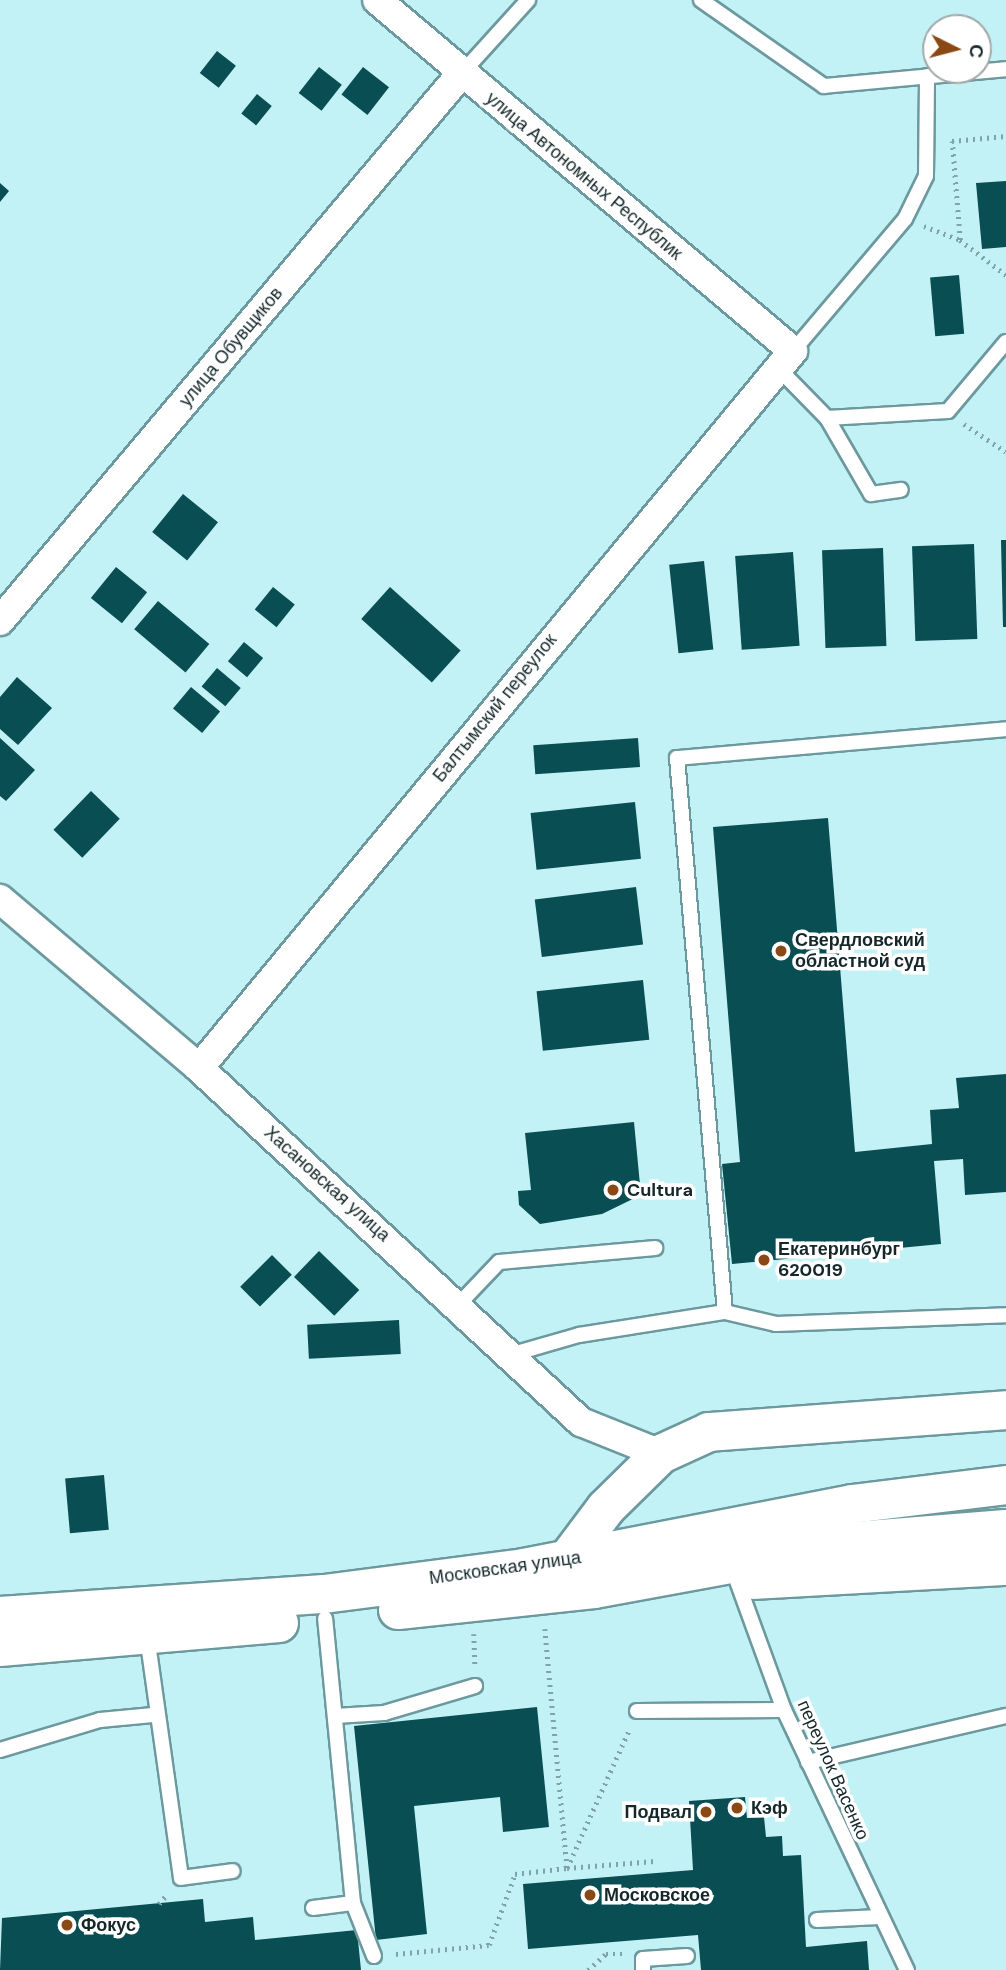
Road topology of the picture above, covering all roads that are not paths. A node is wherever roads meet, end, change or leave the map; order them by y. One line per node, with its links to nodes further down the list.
1 (377, 0): 4 (street, улица Автономных Республик)
2 (528, 0): 4 (lane)
3 (701, 0): 5 (lane)
4 (461, 74): 8 (street, улица Автономных Республик); 11 (street, улица Обувщиков)
5 (922, 76)
6 (927, 84): 8 (lane)
7 (1006, 342): 9 (lane)
8 (785, 359): 9 (lane); 14 (street, Балтымский переулок)
9 (827, 418): 10 (lane)
10 (901, 490)
11 (0, 621)
12 (1006, 729): 17 (lane)
13 (0, 899): 14 (street, Хасановская улица)
14 (200, 1068): 16 (street, Хасановская улица)
15 (655, 1248): 16 (lane)
16 (459, 1304): 19 (street, Хасановская улица)
17 (725, 1312): 18 (lane); 19 (lane)
18 (1006, 1315)
19 (513, 1354): 21 (street, Хасановская улица)
20 (1006, 1410): 21 (main road)
21 (661, 1454): 24 (main road)
22 (1006, 1485): 24 (main road, Московская улица)
23 (1006, 1528): 27 (main road, Московская улица)
24 (567, 1560): 30 (main road, Московская улица)
25 (1006, 1566): 26 (main road)
26 (736, 1580): 27 (main road); 33 (lane, переулок Васенко)
27 (594, 1589): 29 (main road, Московская улица)
28 (0, 1616): 30 (main road, Московская улица)
29 (325, 1618): 30 (main road, Московская улица); 36 (lane)
30 (145, 1621): 31 (main road, Московская улица); 35 (lane)
31 (0, 1647)
32 (475, 1686): 36 (lane)
33 (784, 1710): 34 (lane); 39 (lane, переулок Васенко)
34 (637, 1711)
35 (153, 1715): 38 (lane); 40 (lane)
36 (335, 1716): 41 (lane)
37 (1006, 1716): 39 (lane)
38 (0, 1750)
39 (808, 1762): 43 (lane, переулок Васенко)
40 (233, 1871)
41 (353, 1903): 42 (lane); 45 (lane)
42 (313, 1908)
43 (879, 1917): 44 (lane); 48 (lane, переулок Васенко)
44 (817, 1920)
45 (374, 1956)
46 (687, 1956): 47 (lane)
47 (643, 1965)
48 (907, 1970)

